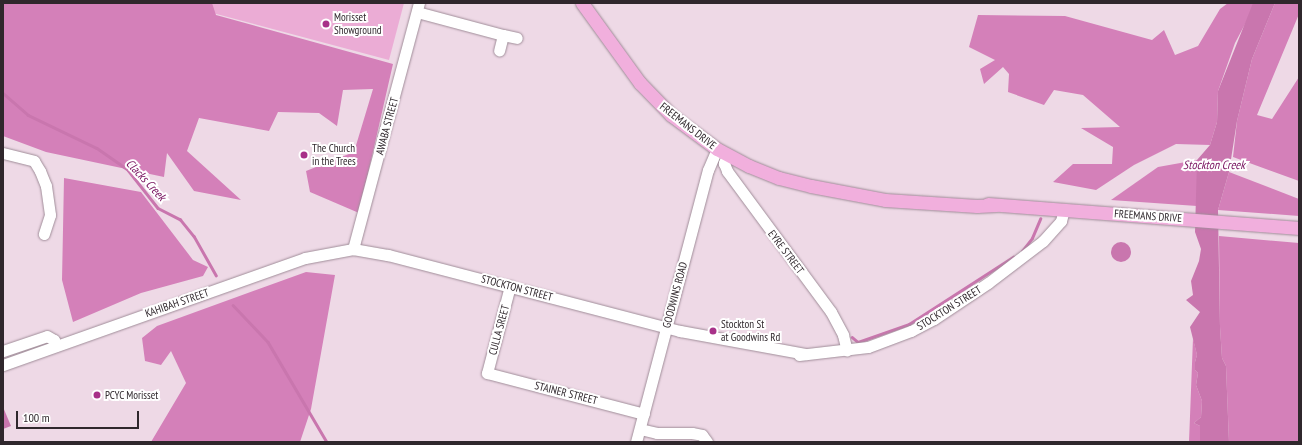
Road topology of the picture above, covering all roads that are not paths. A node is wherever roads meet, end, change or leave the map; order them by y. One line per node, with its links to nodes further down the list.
1 (582, 3): 6 (main road, FREEMANS DRIVE)
2 (418, 7): 3 (street); 11 (street, AWABA STREET)
3 (503, 35): 4 (street); 5 (street)
4 (517, 38)
5 (499, 51)
6 (722, 152): 8 (main road, FREEMANS DRIVE); 13 (street, GOODWINS ROAD); 16 (street, EYRE STREET)
7 (3, 153): 10 (street)
8 (1064, 209): 9 (main road, FREEMANS DRIVE); 16 (street, STOCKTON STREET)
9 (1299, 228)
10 (44, 234)
11 (353, 249): 12 (street, STOCKTON STREET); 14 (street, KAHIBAH STREET)
12 (510, 286): 13 (street, STOCKTON STREET); 18 (street, CULLA SREET)
13 (666, 327): 16 (street, STOCKTON STREET); 19 (street, GOODWINS ROAD)
14 (56, 346): 15 (street); 17 (street, KAHIBAH STREET)
15 (3, 351)
16 (848, 351)
17 (3, 365)
18 (487, 373): 19 (street, STAINER STREET)
19 (644, 414): 20 (street, GOODWINS ROAD)
20 (640, 429): 21 (street, GOODWINS ROAD); 22 (street)
21 (636, 442)
22 (707, 442)

